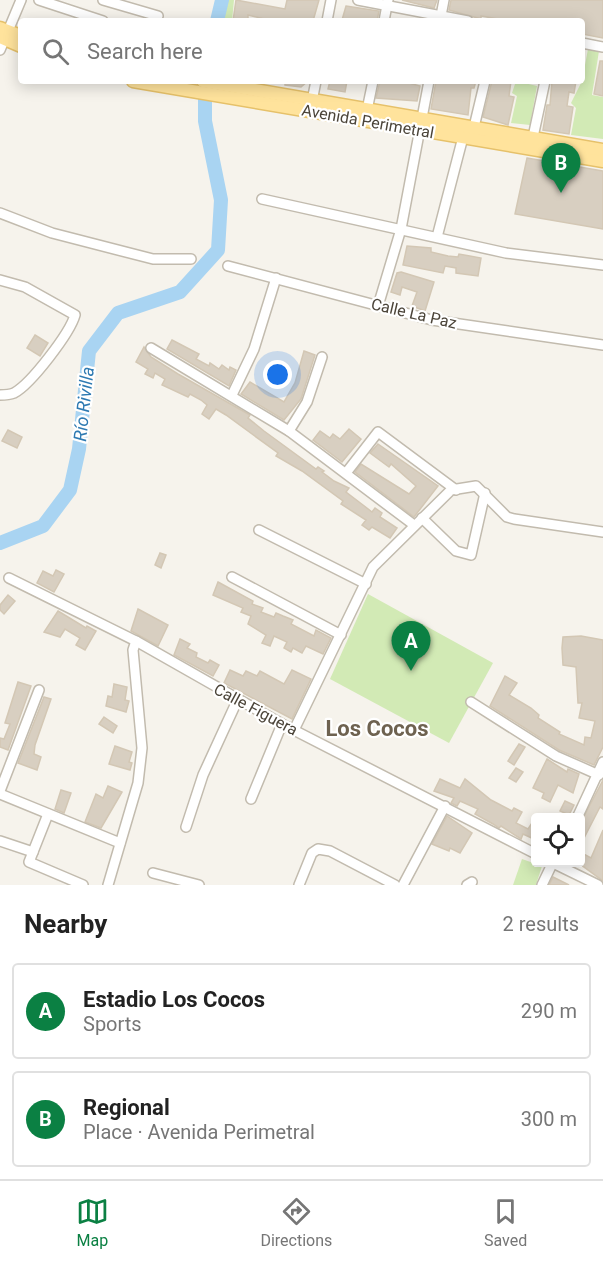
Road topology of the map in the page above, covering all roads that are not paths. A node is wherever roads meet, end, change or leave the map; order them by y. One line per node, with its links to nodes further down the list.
1 (21, 0): 14 (street)
2 (39, 0): 9 (street)
3 (103, 0): 8 (street)
4 (331, 0): 10 (street)
5 (358, 0): 7 (street)
6 (444, 0): 12 (street)
7 (388, 3): 11 (street); 12 (street)
8 (158, 16)
9 (95, 18)
10 (328, 18)
11 (385, 18)
12 (441, 18)
13 (18, 36): 14 (main road)
14 (3, 37): 15 (main road)
15 (18, 44)
16 (585, 44): 17 (street)
17 (603, 47)
18 (150, 84): 25 (main road, Avenida Perimetral)
19 (209, 84): 25 (main road, Avenida Perimetral)
20 (315, 84): 26 (street)
21 (372, 84): 27 (street)
22 (428, 84): 28 (street)
23 (484, 84): 29 (street)
24 (544, 84): 31 (street)
25 (223, 91): 26 (main road, Avenida Perimetral)
26 (311, 106): 27 (main road, Avenida Perimetral); 28 (main road, Avenida Perimetral)
27 (367, 110): 28 (main road, Avenida Perimetral)
28 (421, 124): 29 (main road, Avenida Perimetral); 30 (main road, Avenida Perimetral); 36 (street)
29 (474, 127): 31 (main road, Avenida Perimetral)
30 (463, 137): 33 (main road, Avenida Perimetral); 37 (street)
31 (533, 137): 32 (main road, Avenida Perimetral)
32 (603, 150)
33 (603, 161)
34 (262, 199): 36 (street)
35 (0, 213): 38 (street)
36 (402, 229): 37 (street); 43 (street)
37 (437, 237): 39 (street)
38 (191, 259)
39 (603, 265)
40 (228, 266): 41 (street, Calle La Paz)
41 (276, 278): 43 (street, Calle La Paz); 48 (street)
42 (0, 280): 47 (street)
43 (378, 306): 44 (street, Calle La Paz)
44 (603, 345)
45 (152, 348): 48 (street)
46 (322, 357): 49 (street)
47 (0, 395)
48 (232, 395): 49 (street)
49 (289, 431): 50 (street)
50 (346, 472): 51 (street); 53 (street)
51 (456, 490): 52 (street); 53 (street)
52 (485, 493): 53 (street); 55 (street)
53 (418, 521): 58 (street)
54 (259, 530): 58 (street)
55 (603, 532)
56 (232, 577): 59 (street)
57 (9, 578): 60 (street, Calle Figuera)
58 (366, 584): 59 (street)
59 (341, 635): 65 (street)
60 (136, 641): 62 (street, Calle Figuera); 75 (street)
61 (39, 690): 68 (street)
62 (237, 700): 64 (street, Calle Figuera); 73 (street)
63 (471, 702): 67 (street)
64 (282, 724): 65 (street, Calle Figuera); 69 (street)
65 (294, 730): 70 (street, Calle Figuera)
66 (603, 762): 67 (street)
67 (599, 775): 71 (street)
68 (0, 793): 72 (street)
69 (251, 799)
70 (445, 806): 76 (street, Calle Figuera); 86 (street)
71 (580, 813)
72 (48, 814): 75 (street); 77 (street)
73 (186, 827)
74 (0, 841): 77 (street)
75 (120, 843): 82 (street)
76 (531, 851)
77 (33, 852): 81 (street)
78 (550, 867): 87 (street)
79 (560, 867): 88 (street)
80 (153, 873): 83 (street)
81 (83, 885)
82 (108, 885)
83 (199, 885)
84 (299, 885): 85 (street)
85 (395, 885)
86 (403, 885)
87 (542, 885)
88 (598, 885)

